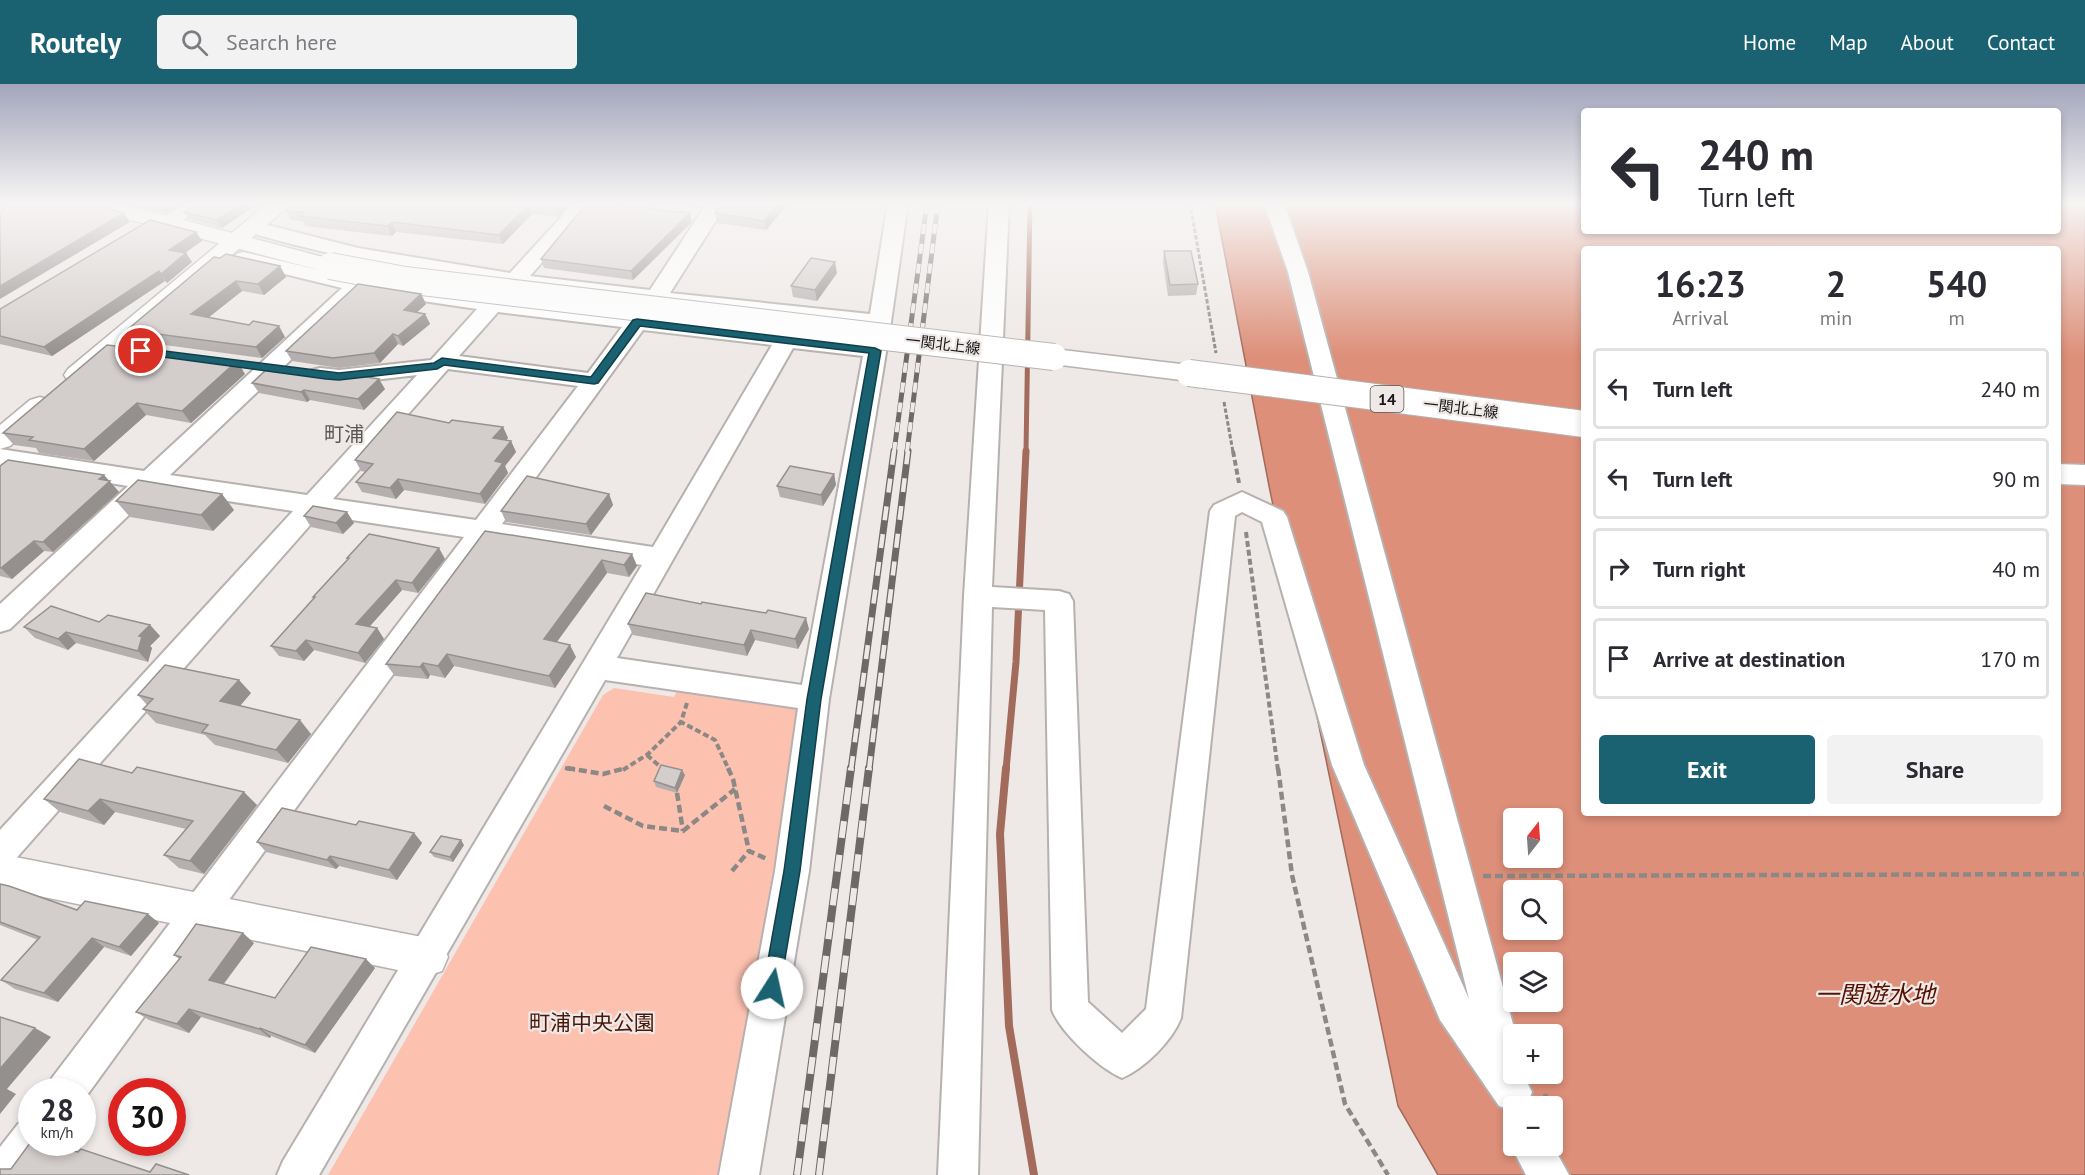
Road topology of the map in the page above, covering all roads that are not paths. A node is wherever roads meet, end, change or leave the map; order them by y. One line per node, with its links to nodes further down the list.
1 (221, 254): 17 (main road)
2 (272, 254): 11 (street)
3 (285, 254): 23 (main road, 一関北上線 / 14, bridge)
4 (354, 254): 10 (street)
5 (536, 254): 10 (street)
6 (684, 254): 12 (street)
7 (890, 254): 15 (street)
8 (997, 254): 32 (street)
9 (1291, 254): 42 (street)
10 (516, 280): 12 (street)
11 (357, 285): 13 (street); 21 (street)
12 (657, 296): 14 (street); 15 (street)
13 (493, 306): 14 (street); 20 (street)
14 (637, 322): 16 (street); 22 (street)
15 (880, 322): 19 (street)
16 (786, 340): 19 (street); 31 (street)
17 (109, 347): 18 (street); 24 (main road)
18 (143, 351)
19 (875, 351): 35 (street)
20 (439, 364): 21 (street); 22 (street); 29 (street)
21 (256, 366): 28 (street)
22 (594, 381): 30 (street)
23 (1581, 424)
24 (0, 440)
25 (0, 457): 28 (street)
26 (2061, 474): 27 (main road)
27 (2085, 475)
28 (148, 481): 29 (street); 33 (street)
29 (312, 505): 30 (street); 36 (street)
30 (483, 529): 31 (street); 38 (street)
31 (660, 558): 34 (street)
32 (987, 597): 41 (street); 48 (street)
33 (0, 621)
34 (597, 668): 35 (street); 39 (street)
35 (814, 699): 47 (street)
36 (0, 853)
37 (0, 872): 38 (main road)
38 (201, 911): 39 (main road); 40 (street)
39 (427, 957): 46 (street)
40 (76, 1078)
41 (1512, 1096)
42 (1514, 1096)
43 (18, 1156): 45 (street)
44 (1538, 1156): 49 (street)
45 (4, 1175)
46 (297, 1175)
47 (739, 1175)
48 (958, 1175)
49 (1549, 1175)

